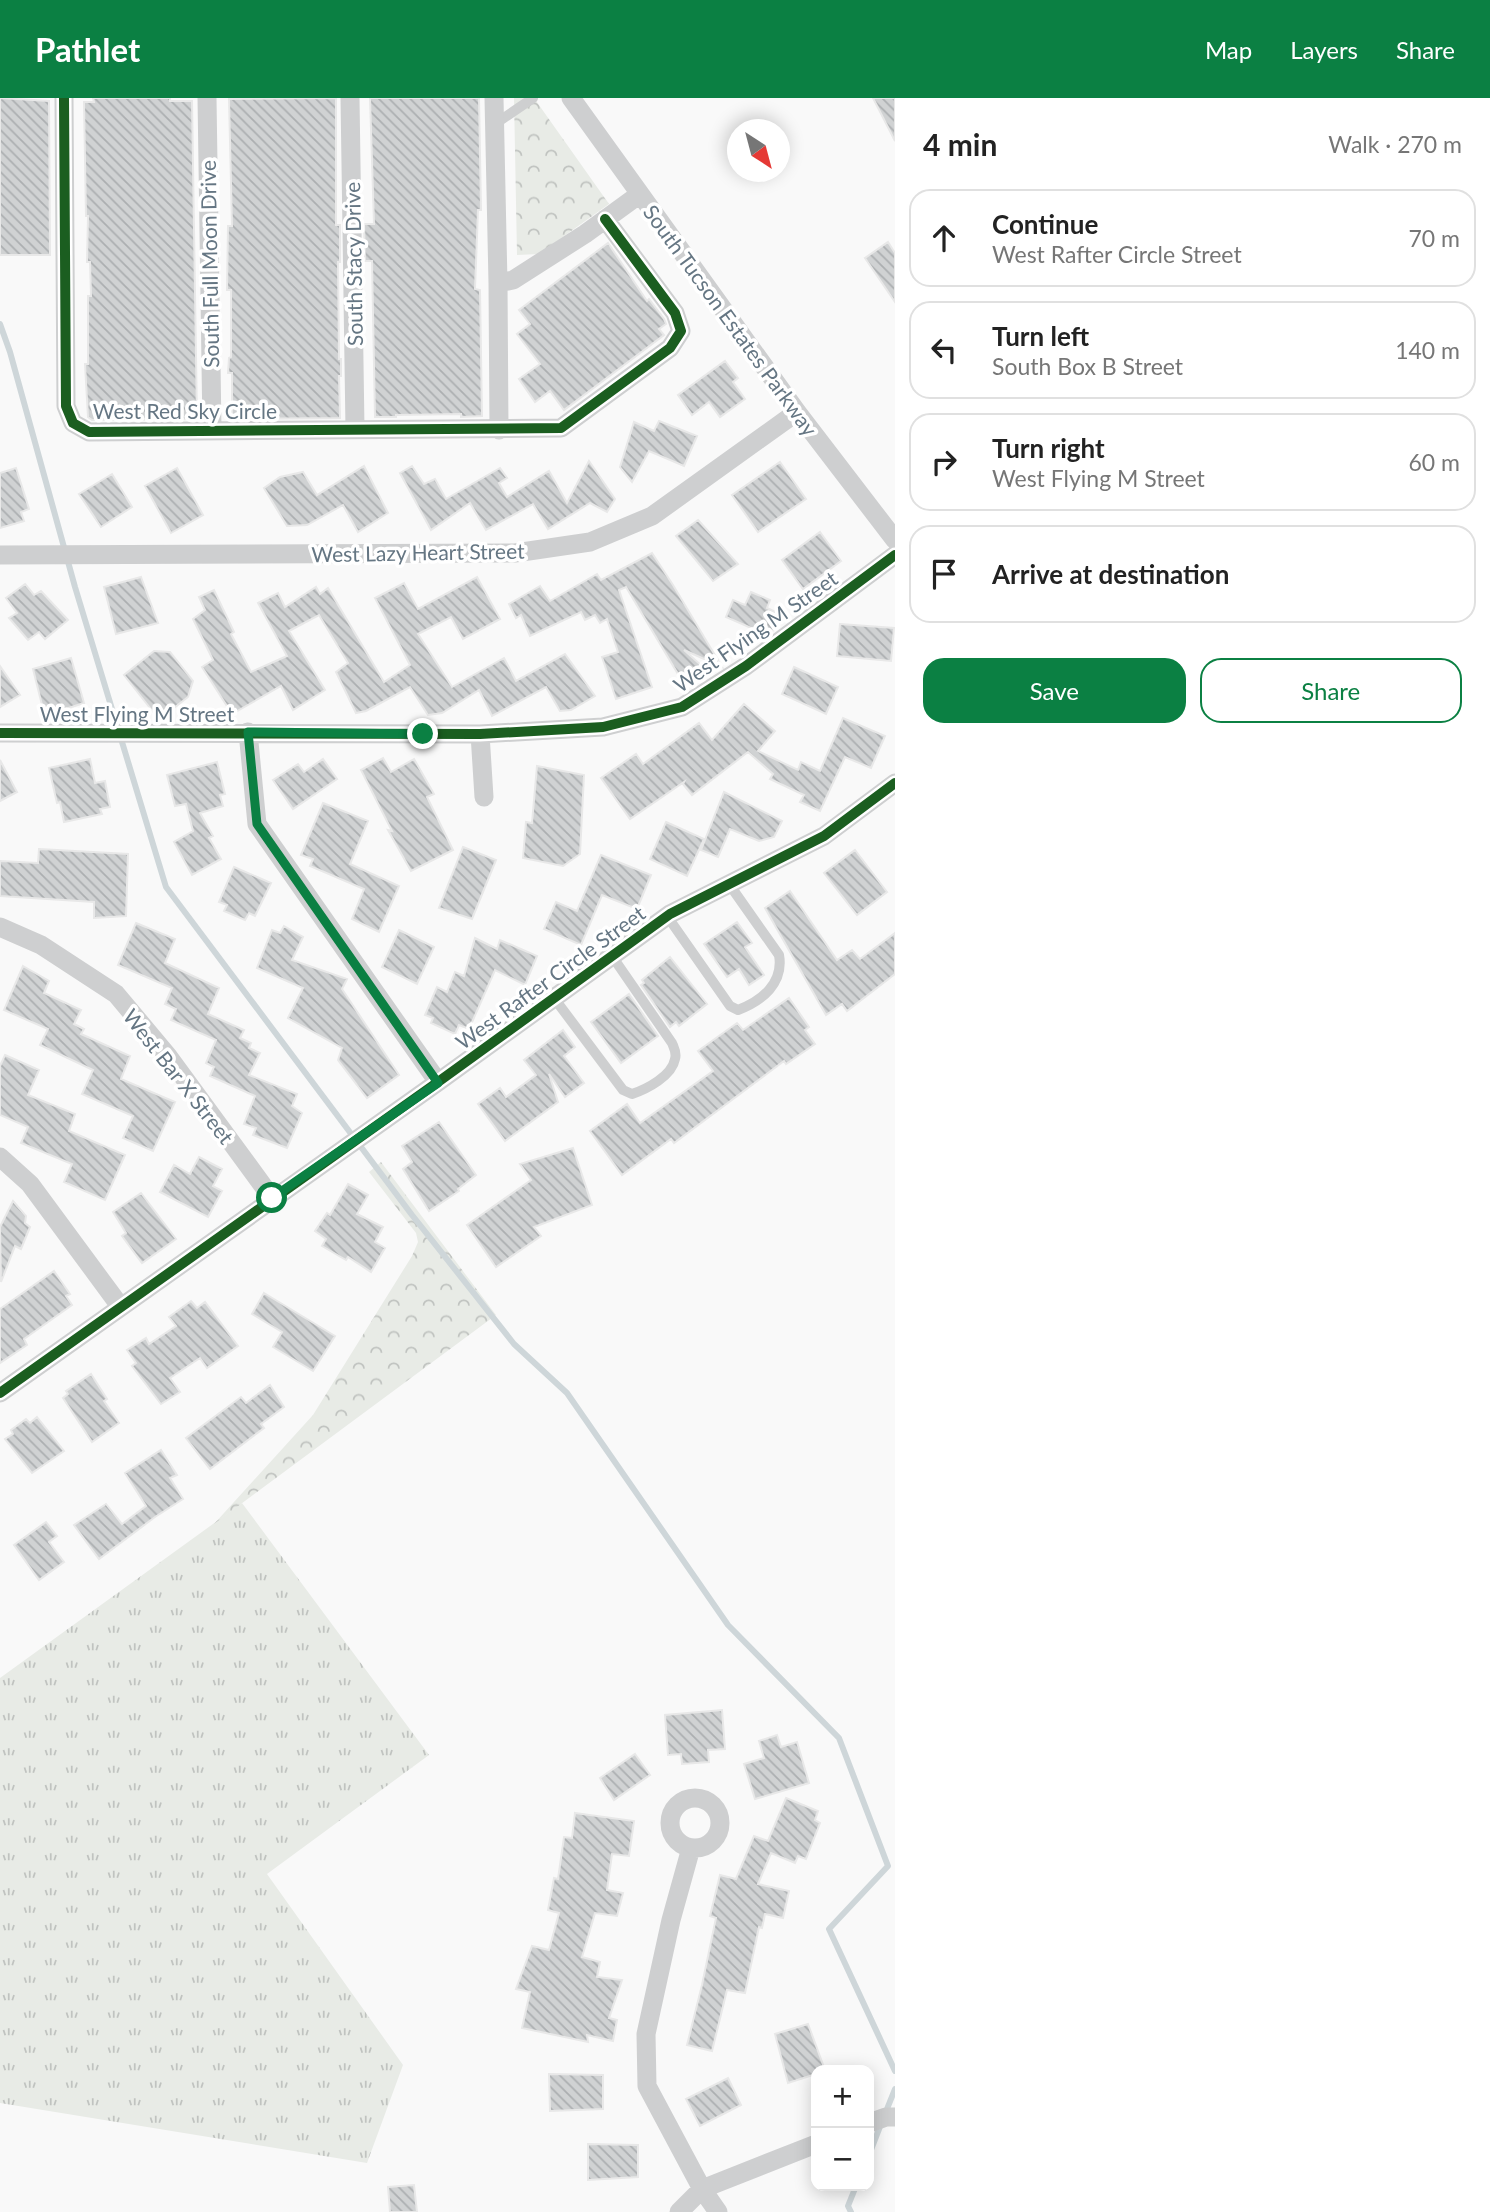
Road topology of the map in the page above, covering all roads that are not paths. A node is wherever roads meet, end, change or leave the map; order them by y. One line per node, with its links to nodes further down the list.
1 (64, 98): 13 (street, West Red Sky Circle)
2 (207, 98): 13 (street, South Full Moon Drive)
3 (350, 98): 12 (street, South Stacy Drive)
4 (494, 98): 7 (street)
5 (533, 98): 7 (lane)
6 (571, 98): 8 (street, South Tucson Estates Parkway)
7 (495, 124): 10 (street)
8 (640, 194): 9 (street); 11 (street, South Tucson Estates Parkway)
9 (605, 219): 10 (street); 14 (street, West Red Sky Circle)
10 (499, 283): 14 (street)
11 (797, 412): 15 (street, South Tucson Estates Parkway); 16 (street, West Lazy Heart Street)
12 (355, 429): 13 (street, West Red Sky Circle); 14 (street, West Red Sky Circle)
13 (212, 430)
14 (499, 430)
15 (895, 540)
16 (0, 555)
17 (895, 555): 20 (street, West Flying M Street)
18 (248, 732): 19 (street, West Flying M Street); 20 (street, West Flying M Street); 28 (street)
19 (0, 733)
20 (480, 734): 22 (street)
21 (895, 783): 23 (street, West Rafter Circle Street)
22 (484, 797)
23 (729, 884): 24 (street, West Rafter Circle Street); 24 (lane)
24 (667, 916): 26 (street, West Rafter Circle Street)
25 (0, 927): 30 (street, West Bar X Street)
26 (612, 956): 27 (street, West Rafter Circle Street); 27 (lane)
27 (554, 998): 28 (street, West Rafter Circle Street)
28 (438, 1083): 30 (street, West Rafter Circle Street)
29 (0, 1157): 31 (street)
30 (272, 1198): 31 (street, West Rafter Circle Street)
31 (121, 1306): 32 (street, West Rafter Circle Street)
32 (0, 1393)
33 (691, 1848): 37 (street)
34 (895, 2117): 35 (street)
35 (874, 2121)
36 (811, 2146): 37 (street)
37 (702, 2189): 38 (street); 39 (street)
38 (679, 2212)
39 (718, 2212)

